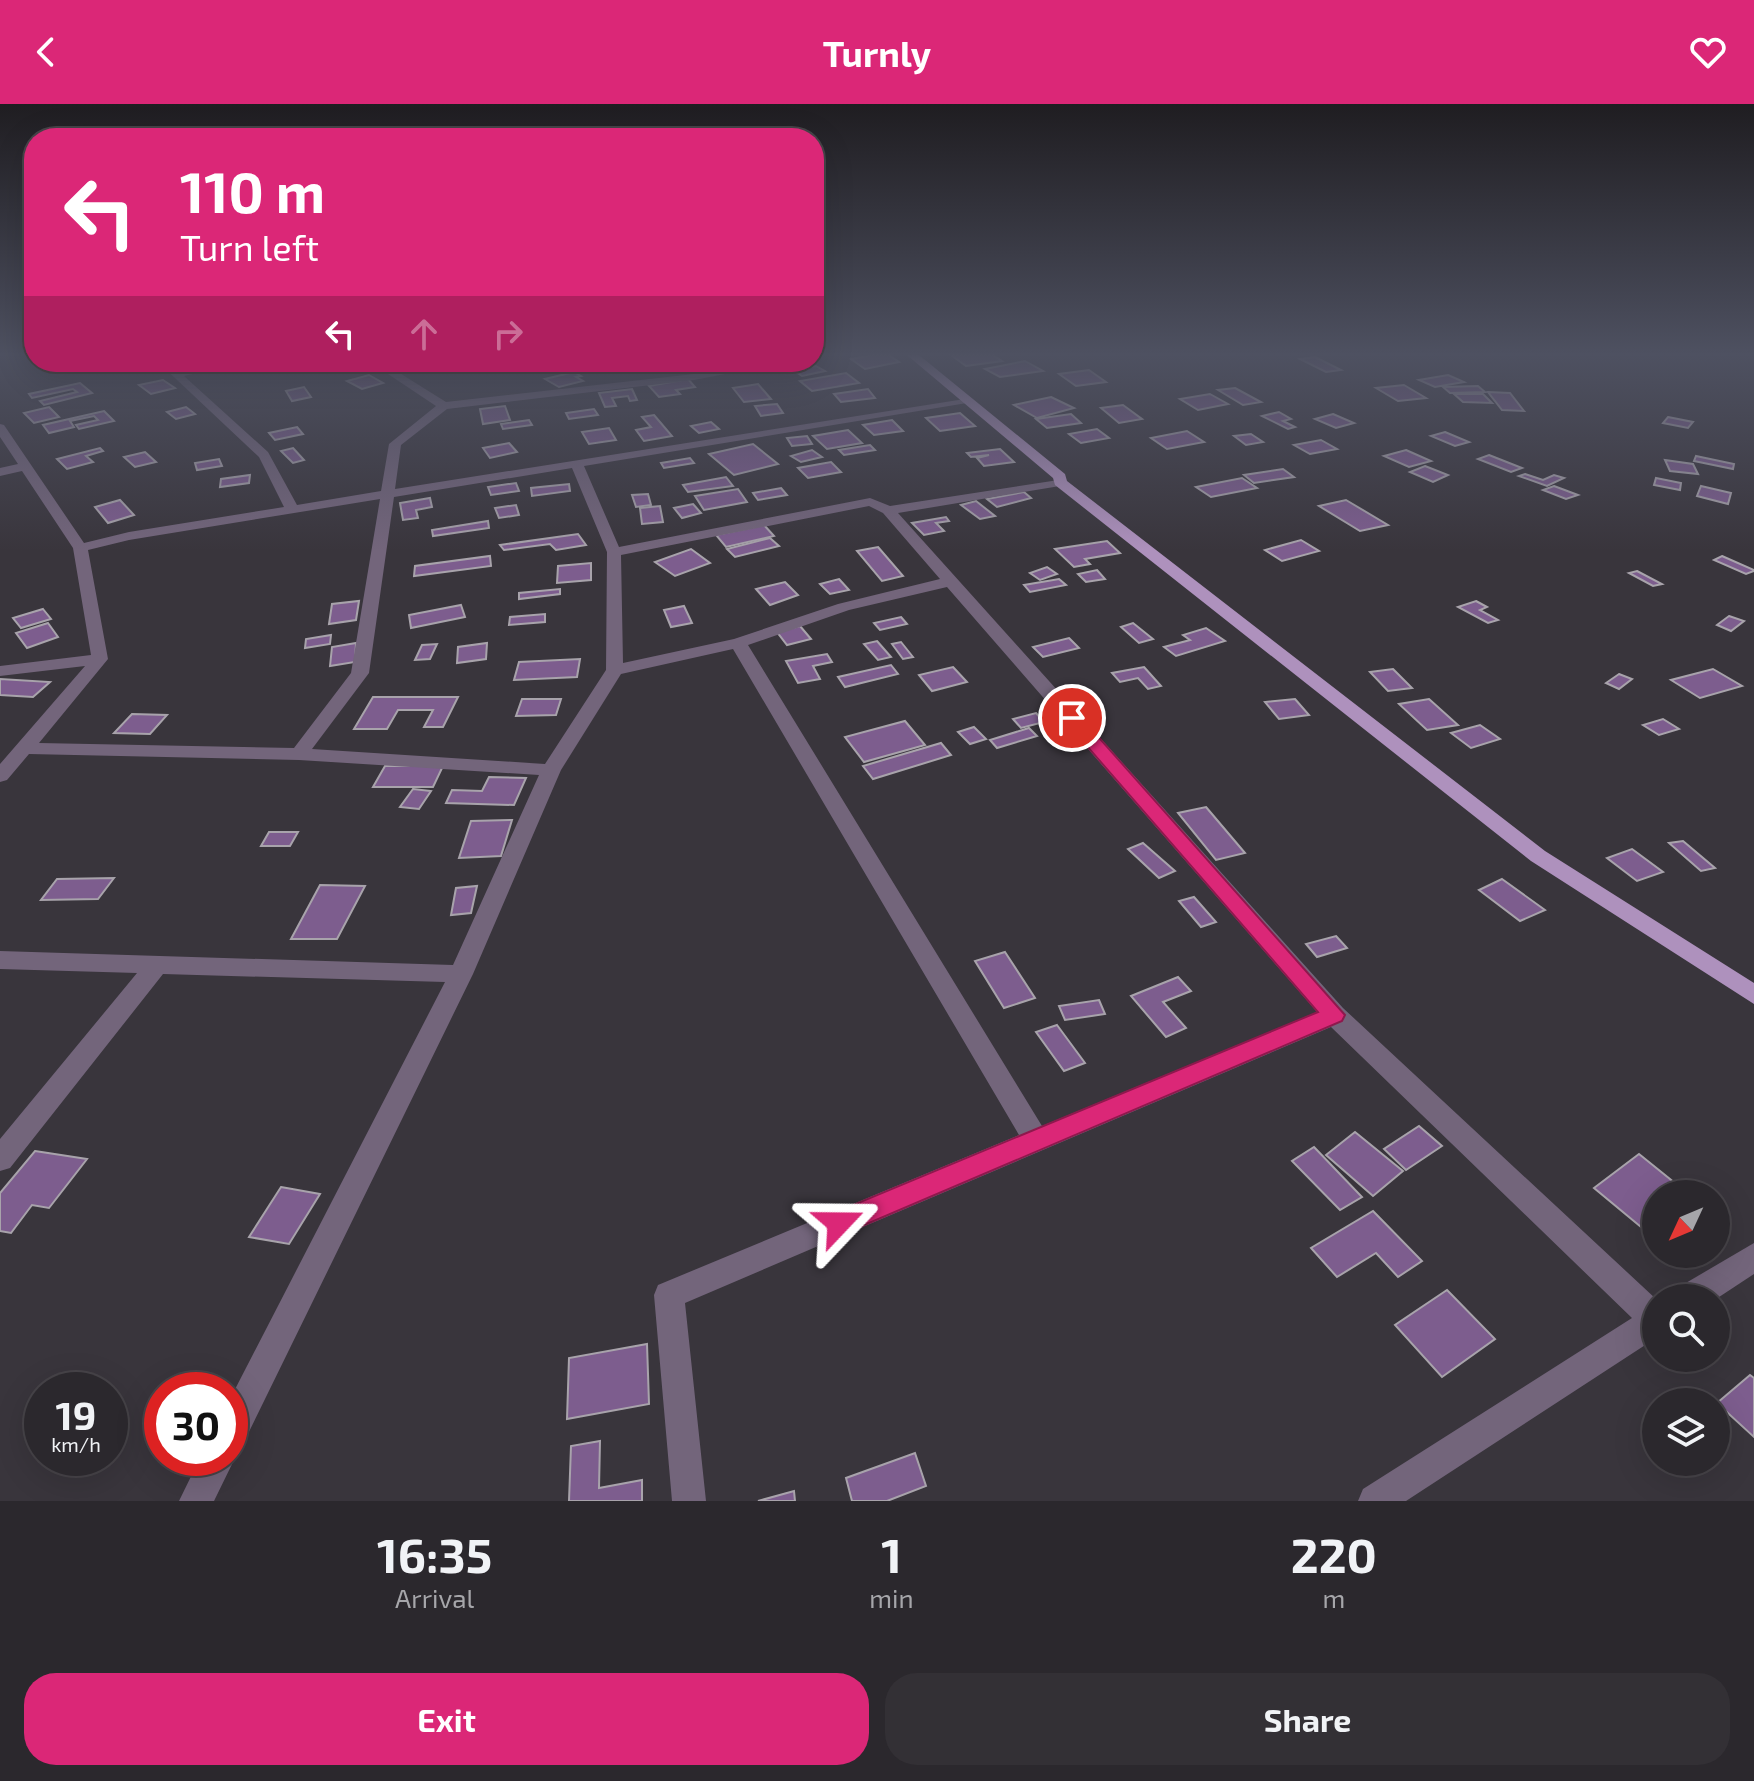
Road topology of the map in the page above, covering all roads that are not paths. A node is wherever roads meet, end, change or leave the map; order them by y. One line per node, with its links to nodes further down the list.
1 (226, 420): 11 (street)
2 (426, 420): 10 (street)
3 (842, 420): 6 (street)
4 (991, 420): 9 (main road)
5 (0, 428): 7 (street)
6 (576, 463): 10 (street); 14 (street)
7 (27, 466): 8 (street); 13 (street)
8 (0, 472)
9 (1060, 482): 12 (street); 27 (main road)
10 (389, 493): 11 (street); 21 (street)
11 (292, 509): 13 (street)
12 (888, 510): 14 (street); 15 (street)
13 (80, 548): 17 (street)
14 (614, 552): 18 (street)
15 (951, 581): 16 (street); 28 (street)
16 (738, 643): 18 (street); 29 (street)
17 (100, 659): 19 (street); 20 (street)
18 (615, 670): 22 (street)
19 (0, 671)
20 (26, 748): 21 (street); 23 (street)
21 (299, 754): 22 (street)
22 (551, 770): 26 (street)
23 (0, 776)
24 (0, 960): 25 (street)
25 (157, 965): 26 (street); 30 (street)
26 (461, 974): 35 (street)
27 (1754, 995)
28 (1334, 1015): 29 (street); 33 (street)
29 (1036, 1140): 38 (street)
30 (0, 1159)
31 (1754, 1257): 32 (street)
32 (1712, 1284)
33 (1642, 1307)
34 (1642, 1329): 39 (street)
35 (248, 1398)
36 (209, 1476): 37 (street)
37 (196, 1501)
38 (689, 1501)
39 (1375, 1501)

